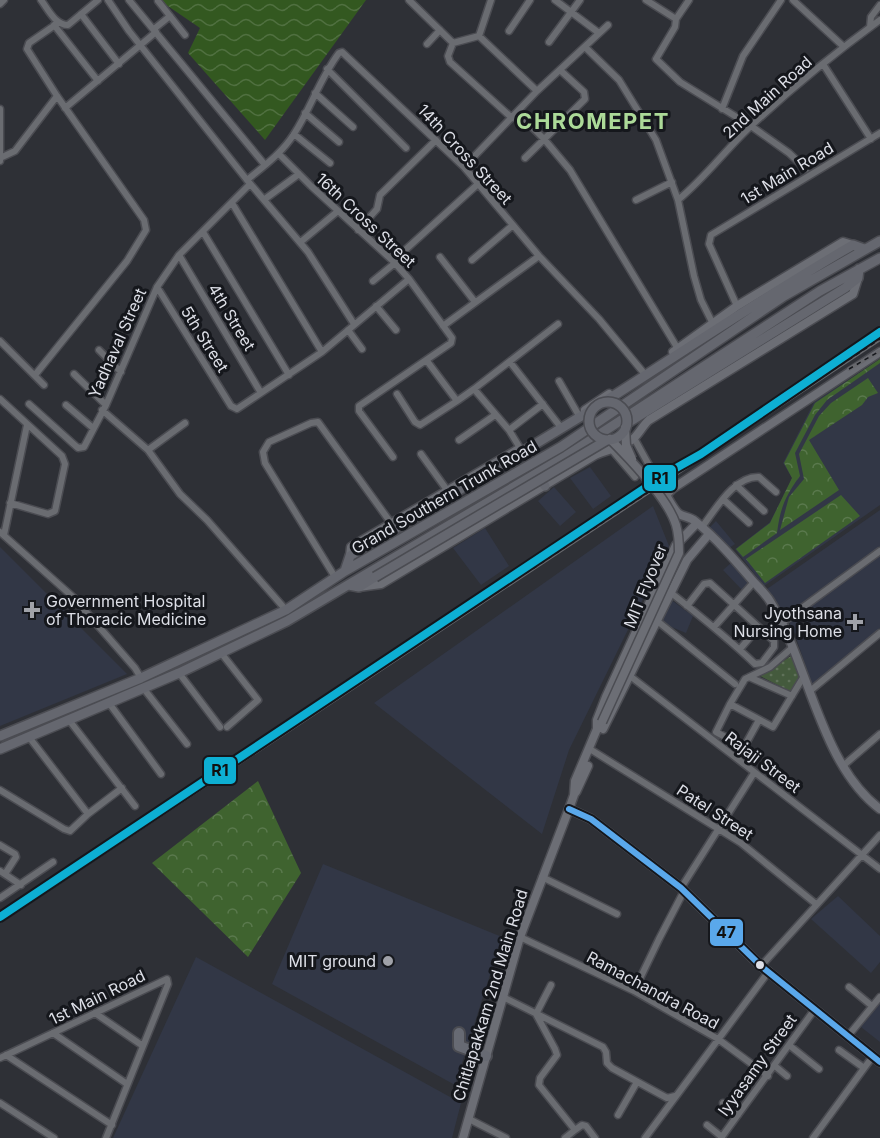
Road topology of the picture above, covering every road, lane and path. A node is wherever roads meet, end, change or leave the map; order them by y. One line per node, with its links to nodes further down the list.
1 (4, 0): 16 (street)
2 (41, 0): 23 (street)
3 (98, 0): 19 (street)
4 (108, 0): 35 (street)
5 (129, 0): 26 (street)
6 (409, 0): 27 (street)
7 (491, 0): 31 (street)
8 (530, 0): 28 (street)
9 (555, 0): 18 (street)
10 (580, 0): 18 (street)
11 (646, 0): 21 (street)
12 (689, 0): 21 (street)
13 (781, 0): 48 (street)
14 (793, 0): 37 (street)
15 (158, 1): 20 (street)
16 (0, 4)
17 (880, 5): 25 (street)
18 (571, 12): 29 (street); 32 (street)
19 (81, 14): 23 (street); 38 (street)
20 (170, 16): 26 (street); 30 (street)
21 (676, 19): 48 (street)
22 (880, 20): 25 (street, 2nd Main Road)
23 (56, 24): 42 (street); 45 (street)
24 (608, 25): 29 (street)
25 (870, 27): 37 (street, 2nd Main Road)
26 (155, 30): 35 (street); 66 (street)
27 (440, 30): 33 (street); 34 (street)
28 (509, 31)
29 (599, 33): 36 (street)
30 (185, 35)
31 (479, 36): 33 (street); 43 (street)
32 (549, 42)
33 (453, 43): 52 (street)
34 (427, 44)
35 (140, 45): 38 (street); 70 (street)
36 (585, 47): 41 (street); 71 (street)
37 (844, 47): 39 (street, 2nd Main Road)
38 (119, 64): 42 (street)
39 (823, 64): 53 (street, 2nd Main Road); 58 (street)
40 (327, 69): 44 (street); 59 (street, 14th Cross Street); 61 (street)
41 (560, 70): 43 (street); 57 (street)
42 (98, 81): 46 (street)
43 (537, 91): 50 (street)
44 (315, 93): 49 (street); 54 (street)
45 (57, 96): 46 (street); 64 (street)
46 (65, 108): 115 (street)
47 (0, 109): 51 (street)
48 (722, 109): 53 (street)
49 (305, 113): 55 (street); 60 (street)
50 (518, 113): 52 (street); 57 (street)
51 (0, 115): 64 (street)
52 (512, 118): 67 (street)
53 (751, 126): 68 (street); 75 (street, 2nd Main Road)
54 (354, 127)
55 (294, 134): 62 (street); 65 (street)
56 (880, 134): 58 (street, 1st Main Road)
57 (544, 139): 63 (street); 106 (street)
58 (871, 139): 97 (street, 1st Main Road)
59 (436, 140): 67 (street, 14th Cross Street); 79 (street)
60 (339, 142)
61 (406, 148)
62 (279, 154): 66 (street, Yadhaval Street); 69 (street, 16th Cross Street)
63 (525, 158)
64 (0, 159)
65 (330, 163)
66 (265, 165): 70 (street, Yadhaval Street)
67 (464, 167): 72 (street, 14th Cross Street)
68 (806, 169)
69 (299, 174): 73 (street); 77 (street, 16th Cross Street)
70 (249, 182): 73 (street); 76 (street, Yadhaval Street)
71 (672, 182): 74 (street); 75 (street)
72 (478, 184): 78 (street, 14th Cross Street); 90 (street)
73 (265, 199): 98 (street)
74 (636, 200)
75 (678, 200): 100 (street)
76 (232, 203): 80 (street, Yadhaval Street); 108 (street)
77 (338, 211): 79 (street, 16th Cross Street); 81 (street)
78 (513, 225): 86 (street, 14th Cross Street); 89 (street)
79 (358, 230): 90 (street, 16th Cross Street)
80 (203, 232): 85 (street, Yadhaval Street); 116 (street)
81 (303, 240)
82 (880, 242): 84 (main road, Grand Southern Trunk Road)
83 (853, 245): 84 (main road); 97 (street); 124 (main road)
84 (864, 249): 164 (main road, Grand Southern Trunk Road)
85 (179, 255): 94 (street, Yadhaval Street); 120 (street, 4th Street)
86 (539, 256): 95 (street); 113 (street, 14th Cross Street)
87 (440, 257): 95 (street)
88 (880, 258): 91 (main road, Grand Southern Trunk Road)
89 (472, 260)
90 (394, 262): 92 (street, 16th Cross Street); 93 (street)
91 (859, 274): 135 (main road); 138 (street); 148 (main road, Grand Southern Trunk Road)
92 (409, 279): 96 (street); 101 (street, 16th Cross Street)
93 (373, 281)
94 (157, 287): 112 (street, Yadhaval Street); 120 (street, 5th Street)
95 (475, 302): 101 (street)
96 (376, 306): 98 (street); 103 (street)
97 (738, 306): 100 (street)
98 (354, 324): 102 (street)
99 (558, 324): 111 (street)
100 (712, 324): 106 (street)
101 (443, 326): 110 (street)
102 (348, 330): 105 (street); 108 (street)
103 (396, 330)
104 (0, 341): 115 (street)
105 (362, 349)
106 (678, 349): 113 (street)
107 (99, 350): 112 (street)
108 (322, 352): 116 (street)
109 (880, 352): 158 (street)
110 (427, 360): 123 (street); 145 (street)
111 (510, 362): 119 (street); 126 (street)
112 (121, 372): 128 (street, Yadhaval Street)
113 (643, 372): 130 (street)
114 (74, 374): 128 (street)
115 (35, 375): 118 (street)
116 (289, 375): 120 (street)
117 (559, 381): 130 (street)
118 (45, 385)
119 (474, 389): 123 (street); 131 (street)
120 (261, 393)
121 (397, 394): 123 (street)
122 (0, 399): 133 (street)
123 (457, 401)
124 (604, 402): 129 (main road, bridge); 135 (main road, bridge)
125 (29, 404): 136 (street, Yadhaval Street)
126 (543, 404): 134 (street); 137 (street)
127 (66, 405): 136 (street)
128 (104, 408): 136 (street, Yadhaval Street); 142 (street)
129 (593, 409): 140 (main road, bridge); 163 (main road)
130 (578, 414): 134 (street)
131 (495, 415): 137 (street); 139 (street)
132 (185, 423): 142 (street)
133 (27, 425): 155 (street); 155 (street)
134 (559, 425): 141 (street)
135 (626, 426): 140 (main road, bridge); 146 (street, MIT Flyover, bridge)
136 (93, 428)
137 (509, 430): 141 (street)
138 (634, 438): 143 (street); 147 (street)
139 (459, 440)
140 (609, 440): 146 (street, MIT Flyover, bridge); 167 (main road, bridge)
141 (520, 448): 152 (street)
142 (148, 450): 171 (street)
143 (612, 450): 149 (street); 151 (street)
144 (421, 454): 152 (street)
145 (393, 457)
146 (634, 465): 193 (street, MIT Flyover, bridge)
147 (650, 466)
148 (537, 473): 151 (main road); 167 (main road, Grand Southern Trunk Road)
149 (635, 477)
150 (736, 485): 153 (street); 154 (street); 156 (street)
151 (545, 486): 167 (street)
152 (447, 490): 157 (street)
153 (776, 492)
154 (724, 500): 158 (street); 159 (street)
155 (10, 503): 160 (street)
156 (764, 511)
157 (391, 523): 163 (street); 165 (street)
158 (697, 523): 161 (street); 193 (street)
159 (748, 523)
160 (2, 533): 184 (street)
161 (710, 534): 166 (street); 168 (street)
162 (880, 551): 173 (street)
163 (353, 554): 164 (main road)
164 (345, 571): 165 (main road, Grand Southern Trunk Road)
165 (335, 578): 171 (main road, Grand Southern Trunk Road)
166 (754, 582): 169 (street); 173 (street)
167 (354, 586): 179 (main road, Grand Southern Trunk Road)
168 (670, 592): 170 (street); 172 (street)
169 (733, 605): 170 (street); 174 (street); 175 (street)
170 (687, 606): 174 (street)
171 (286, 610): 184 (main road, Grand Southern Trunk Road)
172 (656, 620): 181 (street); 185 (street)
173 (783, 622): 177 (street)
174 (714, 627): 178 (street)
175 (758, 628): 178 (street); 178 (street)
176 (880, 633): 187 (street)
177 (792, 646): 182 (street); 183 (street)
178 (740, 650)
179 (222, 654): 180 (main road, Grand Southern Trunk Road); 180 (street)
180 (180, 673): 186 (main road, Grand Southern Trunk Road)
181 (630, 676): 193 (street); 201 (street, Rajaji Street)
182 (749, 676): 188 (street); 190 (street)
183 (804, 676): 187 (street); 188 (street)
184 (141, 678): 195 (main road, Grand Southern Trunk Road)
185 (735, 684)
186 (144, 689): 189 (main road, Grand Southern Trunk Road); 197 (street)
187 (810, 691): 200 (street)
188 (792, 696): 192 (street)
189 (109, 703): 191 (main road, Grand Southern Trunk Road); 202 (street)
190 (730, 704): 192 (street); 192 (street)
191 (69, 720): 196 (main road, Grand Southern Trunk Road); 203 (street)
192 (759, 720)
193 (600, 726): 199 (street); 205 (street)
194 (880, 734): 200 (street)
195 (0, 736)
196 (29, 737): 198 (main road, Grand Southern Trunk Road); 209 (street)
197 (186, 744)
198 (0, 749)
199 (593, 752): 205 (street); 210 (street, Patel Street)
200 (844, 765): 208 (street)
201 (754, 773): 210 (street); 213 (street, Rajaji Street)
202 (161, 774)
203 (122, 788): 206 (street); 209 (street)
204 (0, 790): 209 (street)
205 (574, 795): 207 (street, Chitlapakkam 2nd Main Road)
206 (135, 806)
207 (569, 808): 217 (street, Chitlapakkam 2nd Main Road); 219 (street)
208 (880, 809)
209 (88, 814)
210 (719, 828): 219 (street); 221 (street, Patel Street)
211 (880, 835): 213 (street)
212 (0, 845): 216 (street)
213 (862, 855): 215 (street, Rajaji Street); 221 (street)
214 (53, 862): 218 (street)
215 (880, 869)
216 (2, 873): 218 (street)
217 (542, 877): 222 (street); 223 (street, Chitlapakkam 2nd Main Road)
218 (21, 885): 220 (street)
219 (683, 890): 224 (street); 227 (street)
220 (0, 898)
221 (816, 904): 224 (street)
222 (617, 914)
223 (520, 937): 227 (street, Ramachandra Road); 228 (street, Chitlapakkam 2nd Main Road)
224 (765, 969): 231 (street); 237 (street)
225 (551, 985): 233 (street)
226 (849, 987): 230 (street)
227 (634, 991): 237 (street, Ramachandra Road)
228 (502, 997): 233 (street); 242 (street, Chitlapakkam 2nd Main Road)
229 (880, 997): 230 (street)
230 (872, 1006): 236 (street)
231 (815, 1009): 236 (street); 238 (street, Iyyasamy Street)
232 (95, 1013): 234 (street, 1st Main Road); 239 (street); 239 (street, 1st Main Road)
233 (536, 1014): 249 (street); 259 (street)
234 (53, 1033): 241 (street, 1st Main Road); 250 (street)
235 (459, 1033): 242 (highway)
236 (848, 1036): 243 (street)
237 (718, 1040): 247 (street, Ramachandra Road); 251 (street)
238 (789, 1045): 244 (street, Iyyasamy Street); 246 (street)
239 (143, 1046): 250 (street)
240 (839, 1050): 245 (street)
241 (3, 1056): 257 (street)
242 (486, 1056): 256 (street, Chitlapakkam 2nd Main Road)
243 (877, 1057): 245 (street)
244 (774, 1066): 247 (street, Iyyasamy Street); 248 (street)
245 (864, 1068): 268 (street)
246 (819, 1069)
247 (768, 1076): 255 (street, Iyyasamy Street)
248 (787, 1076)
249 (637, 1082): 251 (street); 254 (street)
250 (127, 1084): 257 (street)
251 (675, 1096): 266 (street)
252 (0, 1103): 260 (street)
253 (723, 1103): 255 (street)
254 (618, 1114)
255 (738, 1114): 267 (street, Iyyasamy Street)
256 (469, 1119): 262 (street, Chitlapakkam 2nd Main Road); 263 (street)
257 (112, 1125): 261 (street)
258 (706, 1125): 267 (street)
259 (575, 1130): 264 (street); 265 (street)
260 (54, 1138)
261 (106, 1138)
262 (463, 1138)
263 (506, 1138)
264 (565, 1138)
265 (595, 1138)
266 (645, 1138)
267 (721, 1138)
268 (813, 1138)

